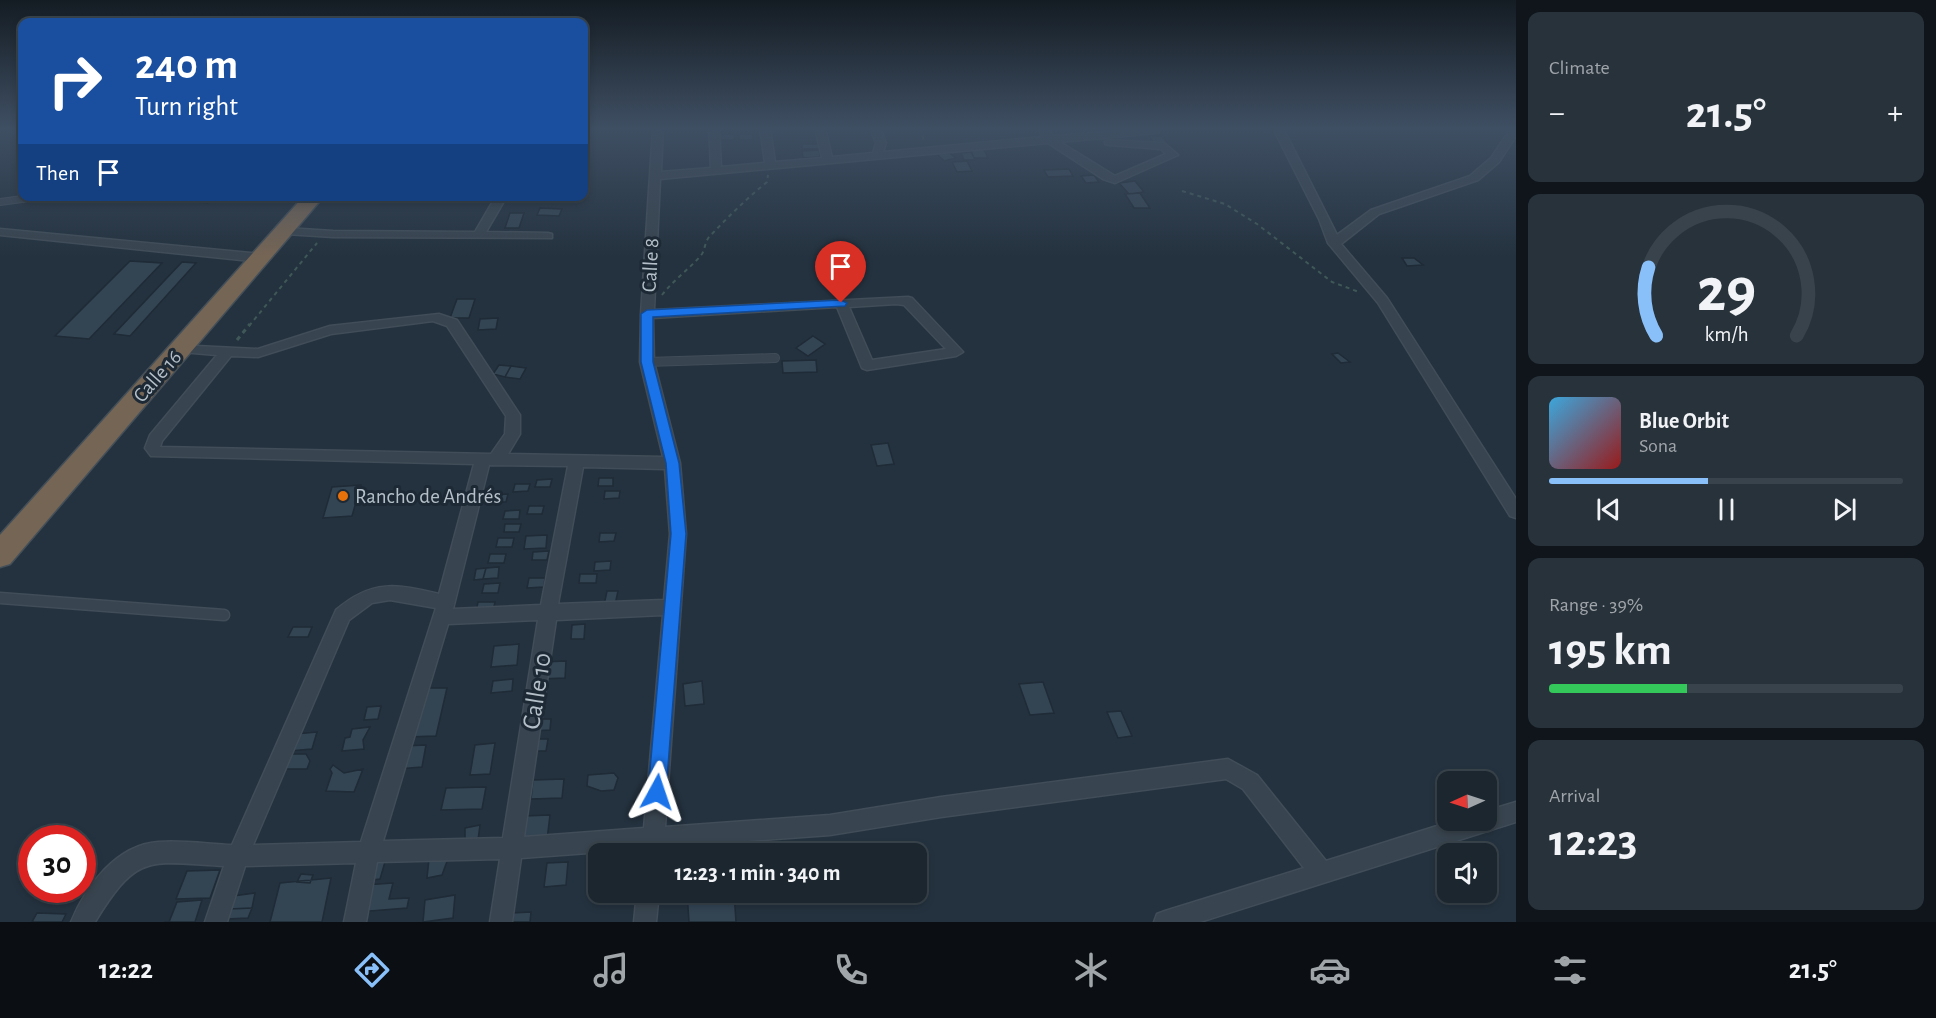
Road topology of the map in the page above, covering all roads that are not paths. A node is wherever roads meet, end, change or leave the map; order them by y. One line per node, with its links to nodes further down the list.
1 (654, 171): 7 (street, Calle 8)
2 (705, 171): 7 (street)
3 (1098, 171): 4 (street)
4 (1136, 171)
5 (1300, 171): 16 (street)
6 (1483, 171): 16 (street)
7 (654, 176): 19 (street, Calle 8)
8 (18, 199): 9 (lane)
9 (0, 201)
10 (312, 201): 12 (highway, Calle 16)
11 (499, 201): 14 (street)
12 (294, 231): 14 (street); 17 (highway, Calle 16)
13 (0, 232): 17 (street)
14 (479, 234): 15 (street)
15 (548, 236)
16 (1334, 243): 27 (street)
17 (260, 258): 20 (highway, Calle 16)
18 (841, 303): 18 (street); 19 (street)
19 (648, 314): 23 (street, Calle 8)
20 (192, 349): 21 (street); 28 (highway, Calle 16)
21 (222, 352): 24 (street); 24 (street)
22 (776, 358): 23 (lane)
23 (647, 362): 26 (street, Calle 8)
24 (489, 460): 25 (street); 31 (street)
25 (576, 462): 26 (street); 32 (street, Calle 10)
26 (672, 463): 30 (street, Calle 8)
27 (1516, 512)
28 (0, 555)
29 (2, 598): 33 (lane)
30 (672, 607): 32 (street); 35 (street, Calle 8)
31 (443, 610): 32 (street); 39 (street); 40 (street)
32 (548, 612): 38 (street, Calle 10)
33 (224, 615)
34 (1516, 812): 41 (street)
35 (652, 843)
36 (677, 843): 41 (street)
37 (588, 847): 38 (street)
38 (511, 848): 39 (street); 47 (street, Calle 10)
39 (369, 851): 40 (street); 46 (street)
40 (238, 856): 44 (street); 45 (street)
41 (1322, 873): 43 (street)
42 (647, 903): 48 (street)
43 (1208, 916): 49 (street)
44 (82, 922)
45 (216, 922)
46 (355, 922)
47 (501, 922)
48 (645, 922)
49 (1165, 922)

